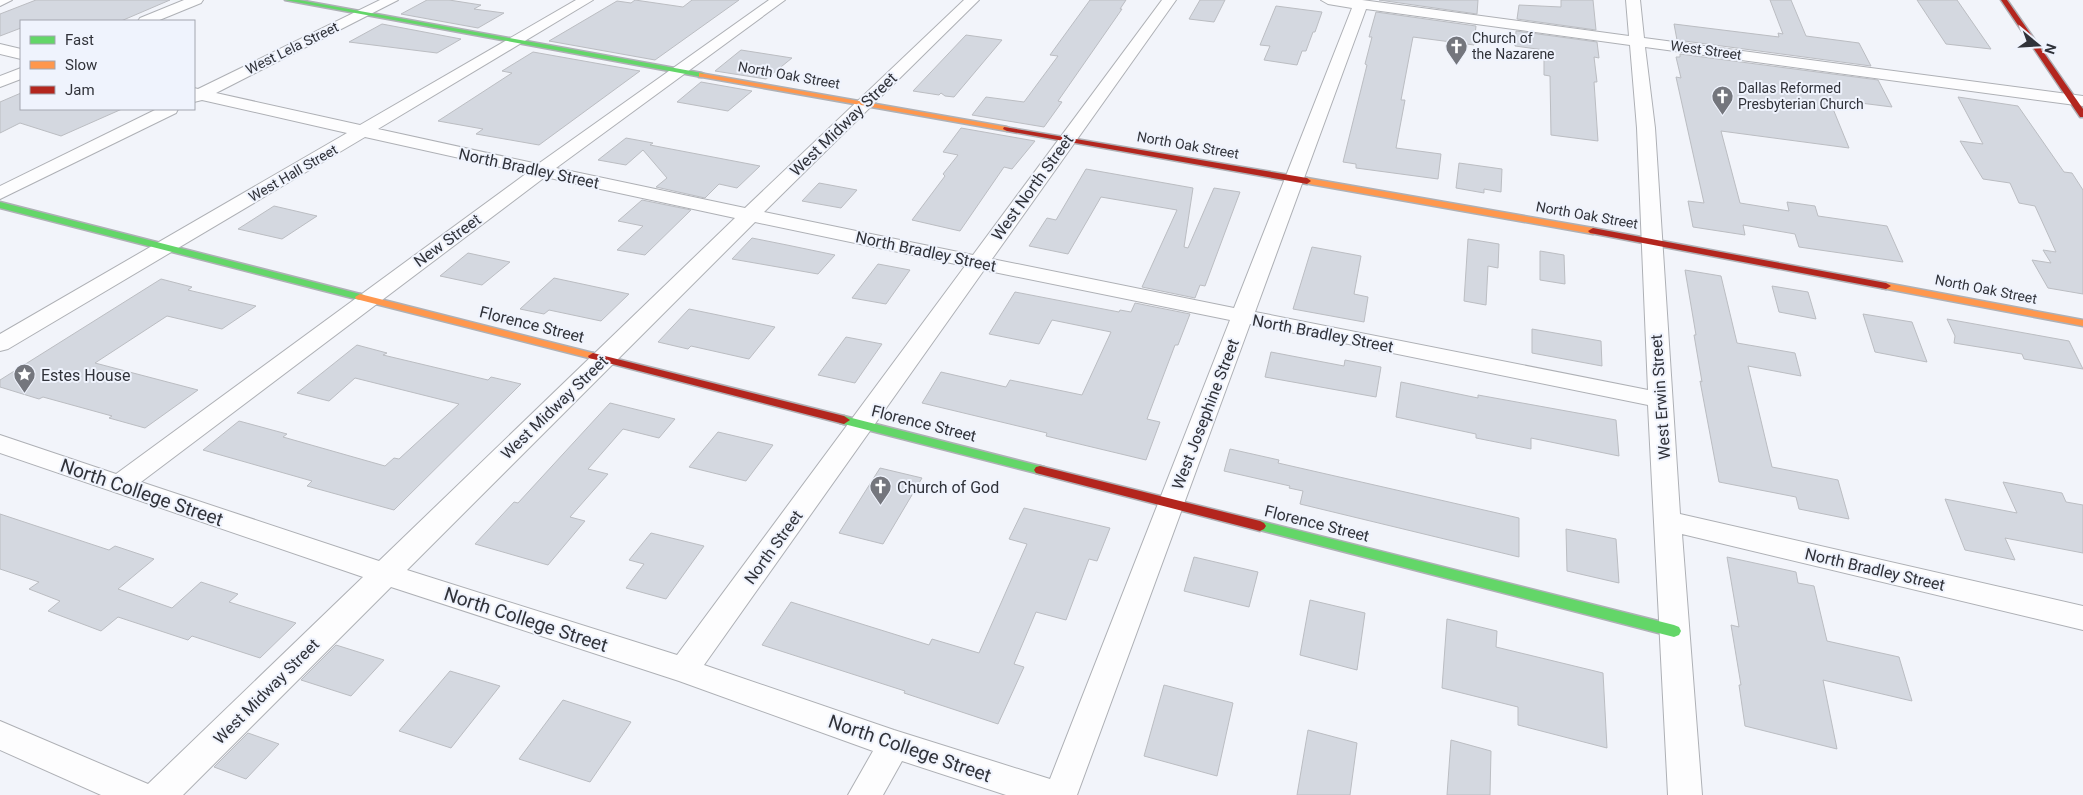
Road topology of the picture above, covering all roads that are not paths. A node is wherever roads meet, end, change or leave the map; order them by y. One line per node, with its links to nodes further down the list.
1 (6, 0): 12 (street)
2 (196, 0): 15 (street)
3 (288, 0): 14 (street, North Oak Street)
4 (391, 0): 14 (street, West Lela Street)
5 (586, 0): 17 (street, West Hall Street)
6 (778, 0): 20 (street, New Street)
7 (972, 0): 25 (street, West Midway Street)
8 (1168, 0): 29 (street, West North Street)
9 (1328, 0): 13 (street, West Street)
10 (1633, 0): 16 (street, West Erwin Street)
11 (2004, 0): 24 (street)
12 (0, 2)
13 (1361, 4): 16 (street, West Street); 31 (street, West Josephine Street)
14 (362, 14): 17 (street, North Oak Street); 23 (street, West Lela Street)
15 (147, 20)
16 (1637, 40): 24 (street, West Street); 35 (street, West Erwin Street)
17 (516, 42): 20 (street, North Oak Street); 28 (street, West Hall Street)
18 (0, 49): 19 (street)
19 (20, 54)
20 (680, 71): 25 (street, North Oak Street); 30 (street, New Street)
21 (20, 73): 22 (street)
22 (0, 82)
23 (196, 95): 28 (street, North Bradley Street)
24 (2078, 100): 27 (street)
25 (863, 104): 29 (street, North Oak Street); 34 (street, West Midway Street)
26 (168, 110): 32 (street)
27 (2083, 115)
28 (362, 133): 30 (street, North Bradley Street); 36 (street, West Hall Street)
29 (1068, 138): 31 (street, North Oak Street); 37 (street, West North Street)
30 (541, 170): 34 (street, North Bradley Street); 38 (street, New Street)
31 (1294, 179): 35 (street, North Oak Street); 39 (street, West Josephine Street)
32 (0, 193)
33 (0, 205): 36 (street, Florence Street)
34 (750, 214): 37 (street, North Bradley Street); 42 (street, West Midway Street)
35 (1651, 241): 40 (street, North Oak Street); 43 (street, West Erwin Street)
36 (166, 248): 38 (street, Florence Street); 41 (street, West Hall Street)
37 (979, 262): 39 (street, North Bradley Street); 44 (street, West North Street)
38 (367, 299): 42 (street, Florence Street); 46 (street, New Street)
39 (1242, 316): 43 (street, North Bradley Street); 47 (street, West Josephine Street)
40 (2083, 323)
41 (0, 344)
42 (604, 359): 44 (street, Florence Street); 49 (street, West Midway Street)
43 (1660, 400): 48 (street, West Erwin Street)
44 (863, 424): 47 (street, Florence Street); 52 (street, North Street)
45 (0, 444): 46 (street, North College Street)
46 (120, 484): 49 (street, North College Street)
47 (1171, 503): 51 (street, Florence Street); 59 (street, West Josephine Street)
48 (1668, 521): 50 (street, North Bradley Street); 51 (street, West Erwin Street)
49 (385, 574): 52 (street, North College Street); 56 (street, West Midway Street)
50 (2083, 618)
51 (1674, 631): 60 (street, West Erwin Street)
52 (684, 670): 54 (street, North College Street)
53 (0, 734): 55 (street)
54 (894, 744): 57 (street); 58 (street, North College Street)
55 (137, 795)
56 (160, 795)
57 (865, 795)
58 (1052, 795)
59 (1060, 795)
60 (1685, 795)

